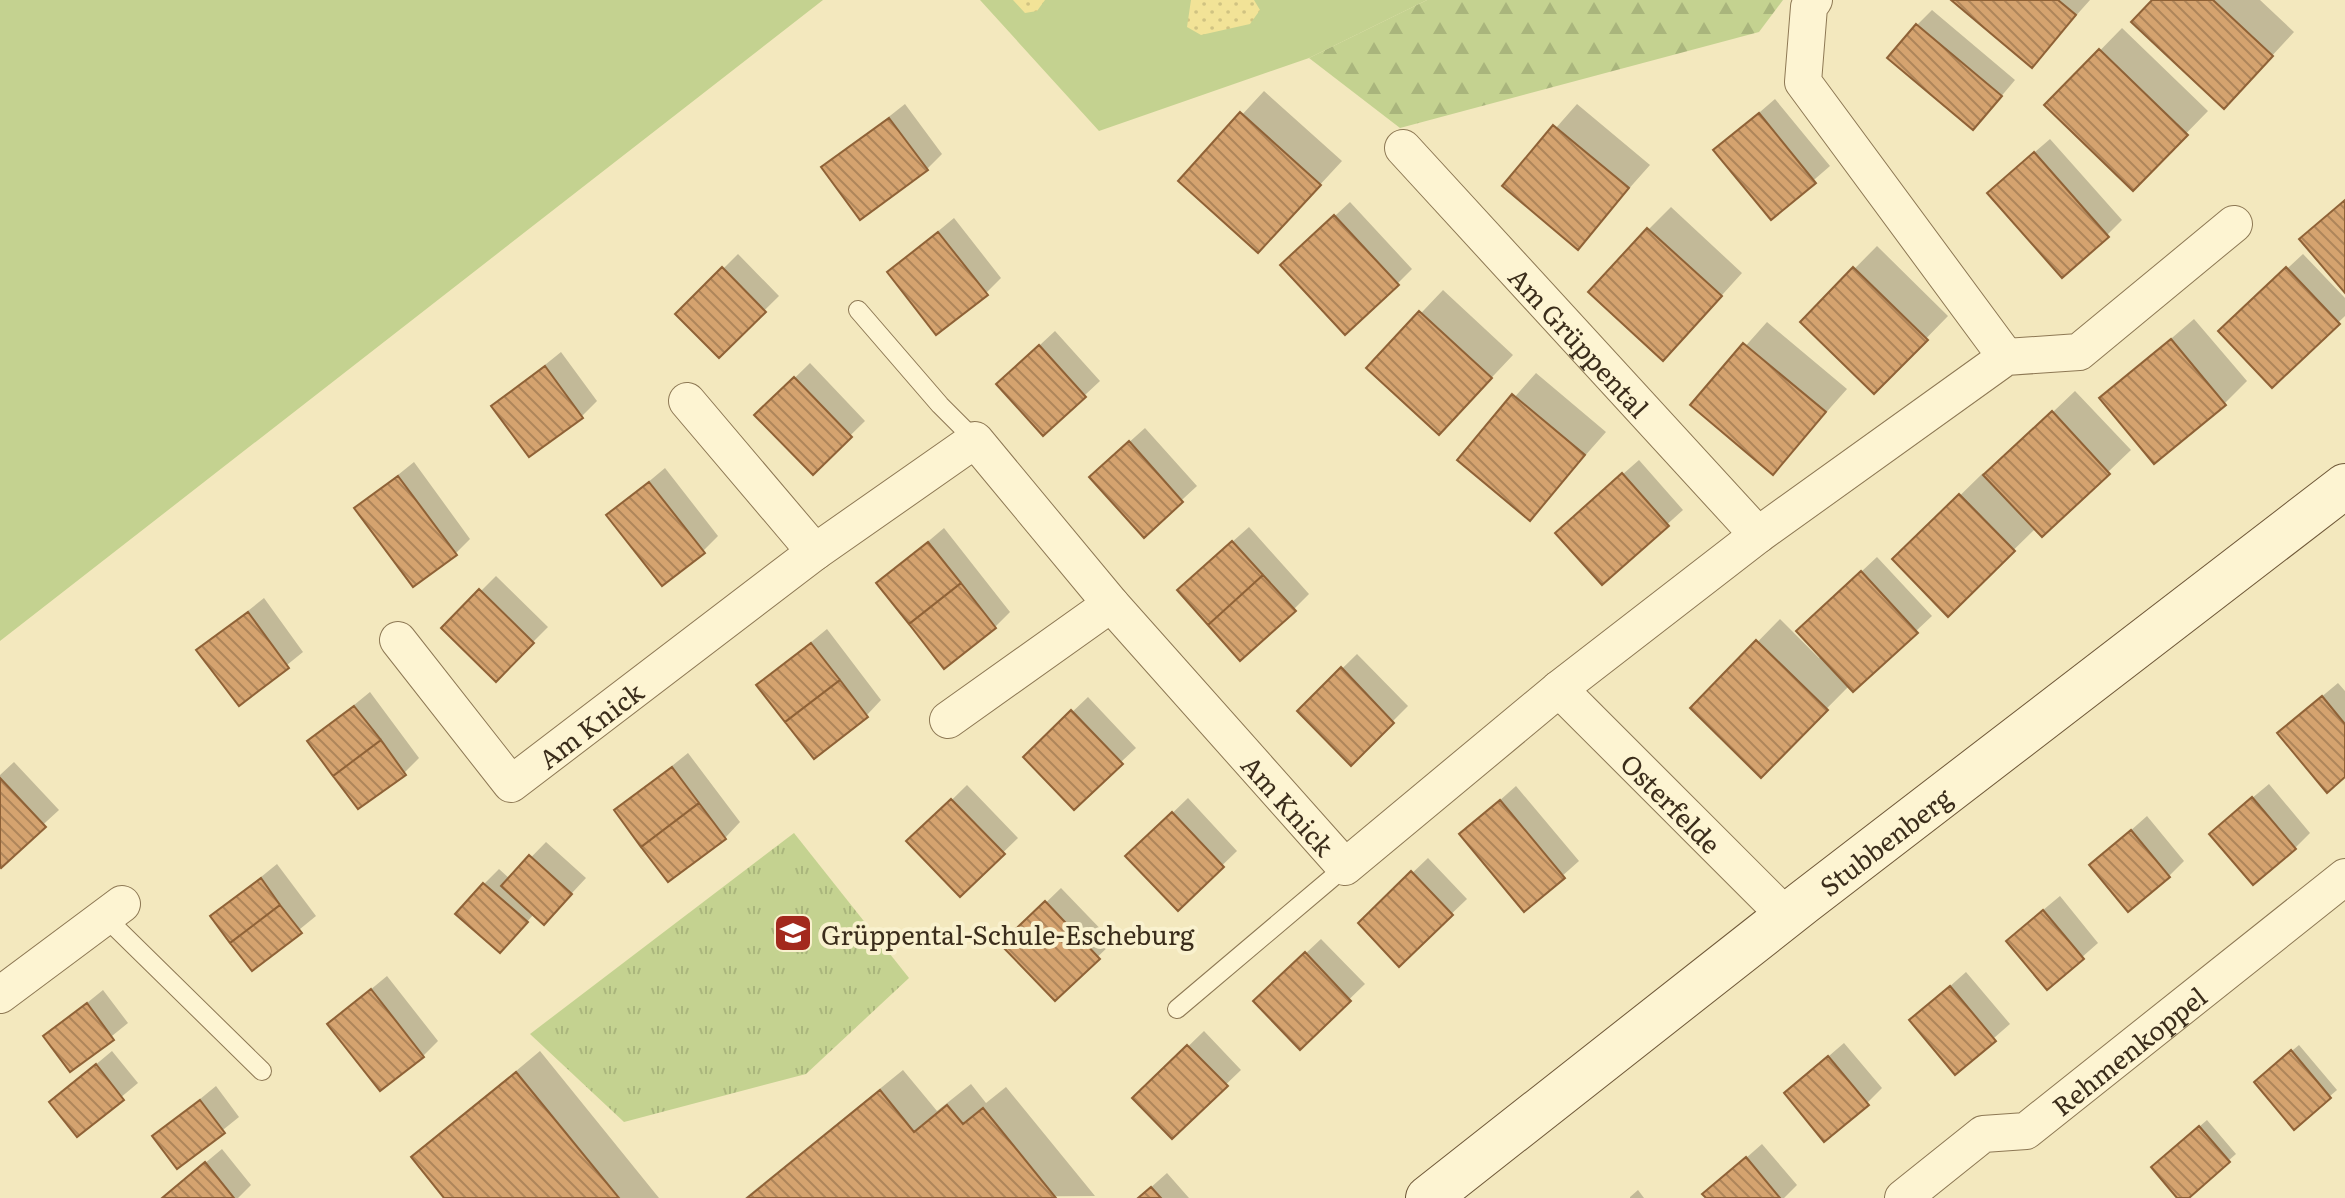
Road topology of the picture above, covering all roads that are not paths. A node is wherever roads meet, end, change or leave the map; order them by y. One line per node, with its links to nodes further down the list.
1 (1814, 0): 5 (street)
2 (1403, 148): 9 (street, Am Grüppental)
3 (2234, 224): 5 (street)
4 (858, 310): 7 (lane)
5 (2006, 357): 9 (street)
6 (687, 401): 10 (street)
7 (975, 440): 10 (street, Am Knick); 11 (street, Am Knick)
8 (2345, 486): 18 (main road, Stubbenberg)
9 (1758, 535): 13 (street)
10 (815, 552): 12 (street, Am Knick)
11 (1111, 604): 14 (street); 15 (street, Am Knick)
12 (398, 640)
13 (1559, 689): 15 (street, Am Knick); 18 (street, Osterfelde)
14 (948, 720)
15 (1345, 867): 20 (lane)
16 (2345, 877): 23 (street, Rehmenkoppel)
17 (114, 911): 19 (street); 21 (lane)
18 (1786, 916): 22 (main road, Stubbenberg)
19 (0, 995)
20 (1177, 1009)
21 (262, 1071)
22 (1428, 1198)
23 (1903, 1198)

